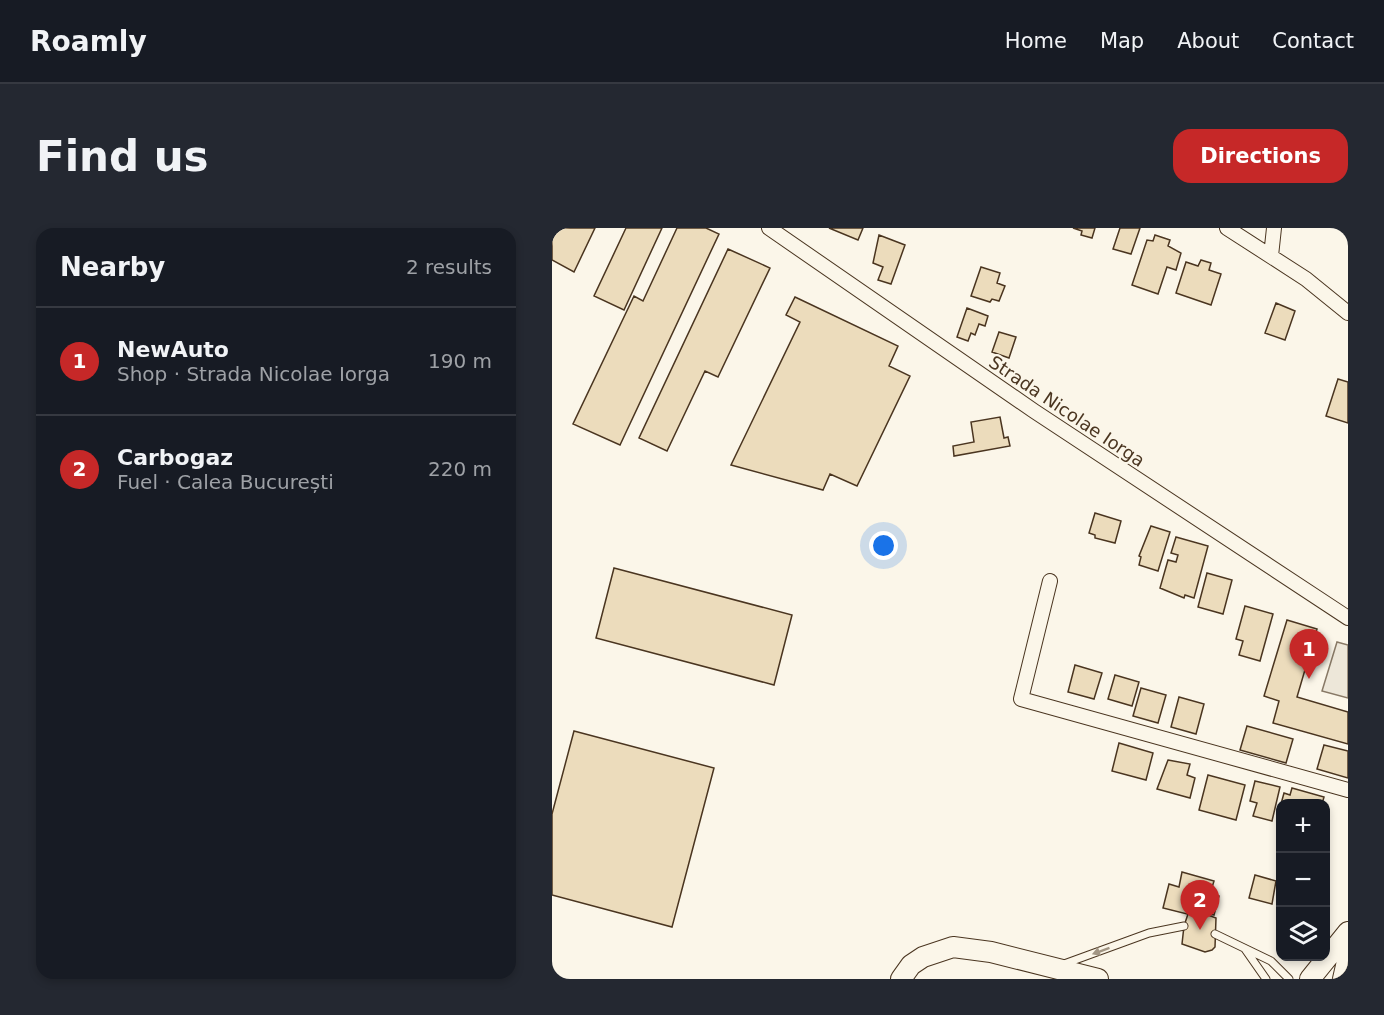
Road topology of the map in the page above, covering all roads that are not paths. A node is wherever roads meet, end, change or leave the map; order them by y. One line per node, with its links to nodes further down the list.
1 (769, 228): 7 (street, Strada Nicolae Iorga)
2 (1227, 228): 4 (street)
3 (1274, 228): 4 (street)
4 (1271, 256): 5 (street)
5 (1348, 313)
6 (1050, 581): 8 (street)
7 (1348, 618)
8 (1348, 790)
9 (1184, 926): 14 (lane, one-way to 14)
10 (1348, 932): 19 (main road)
11 (1215, 934): 12 (lane)
12 (1242, 945): 17 (lane); 18 (lane)
13 (1348, 957): 20 (main road)
14 (1053, 968): 15 (main road); 16 (main road)
15 (902, 979)
16 (1098, 979)
17 (1266, 979)
18 (1289, 979)
19 (1310, 979)
20 (1343, 979)

